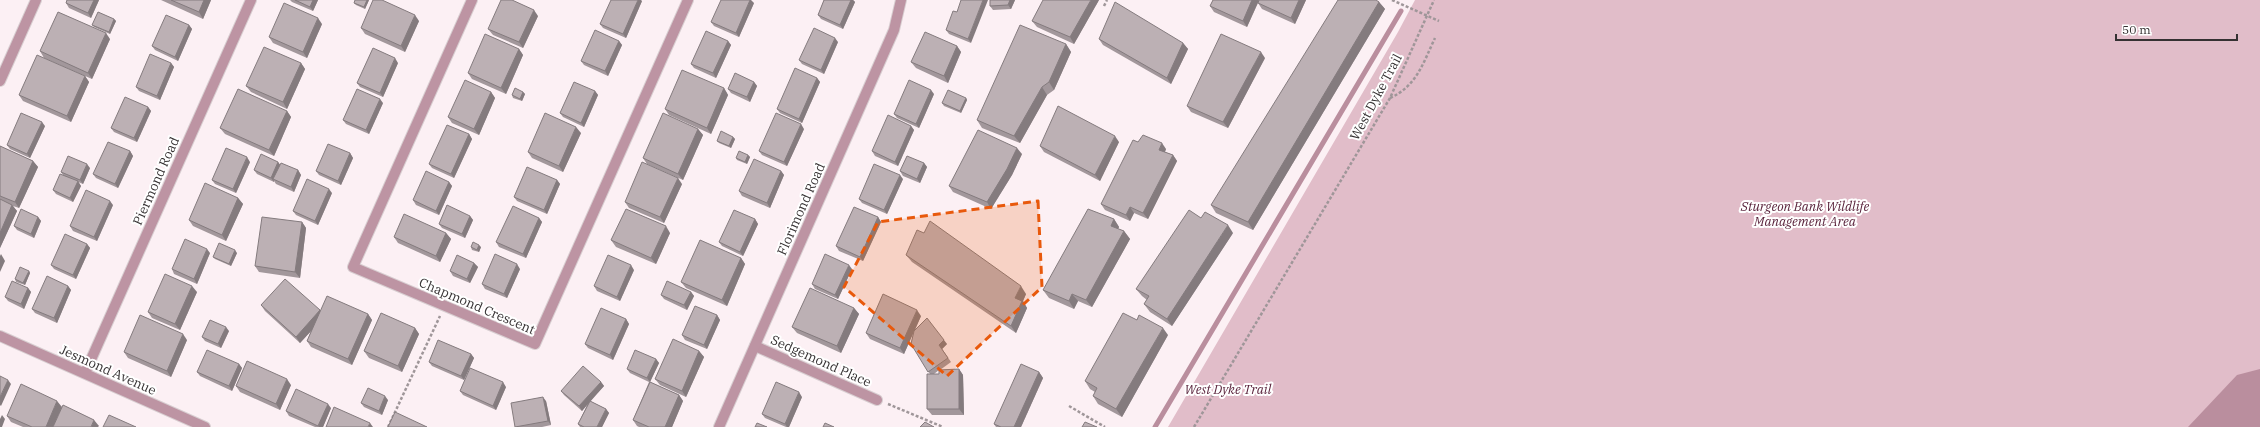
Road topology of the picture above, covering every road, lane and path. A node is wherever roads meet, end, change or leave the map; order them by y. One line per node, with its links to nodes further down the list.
1 (36, 0): 13 (street)
2 (251, 0): 18 (street, Piermond Road)
3 (472, 0): 15 (street, Chapmond Crescent)
4 (688, 0): 15 (street, Chapmond Crescent)
5 (901, 0): 17 (street, Florimond Road)
6 (1107, 0): 9 (path)
7 (1392, 0): 10 (path)
8 (1434, 0): 10 (path, West Dyke Trail)
9 (1104, 6)
10 (1426, 15): 11 (path); 14 (path, West Dyke Trail)
11 (1439, 21)
12 (1435, 38): 14 (path)
13 (0, 81)
14 (1390, 98): 26 (path, West Dyke Trail)
15 (444, 307): 22 (path)
16 (0, 336): 18 (street, Jesmond Avenue)
17 (755, 346): 19 (street, Sedgemond Place); 23 (street, Florimond Road)
18 (85, 374): 21 (street, Jesmond Avenue)
19 (877, 400): 24 (path)
20 (1069, 406): 25 (path)
21 (204, 427)
22 (388, 427)
23 (719, 427)
24 (943, 427)
25 (1105, 427)
26 (1194, 427)

